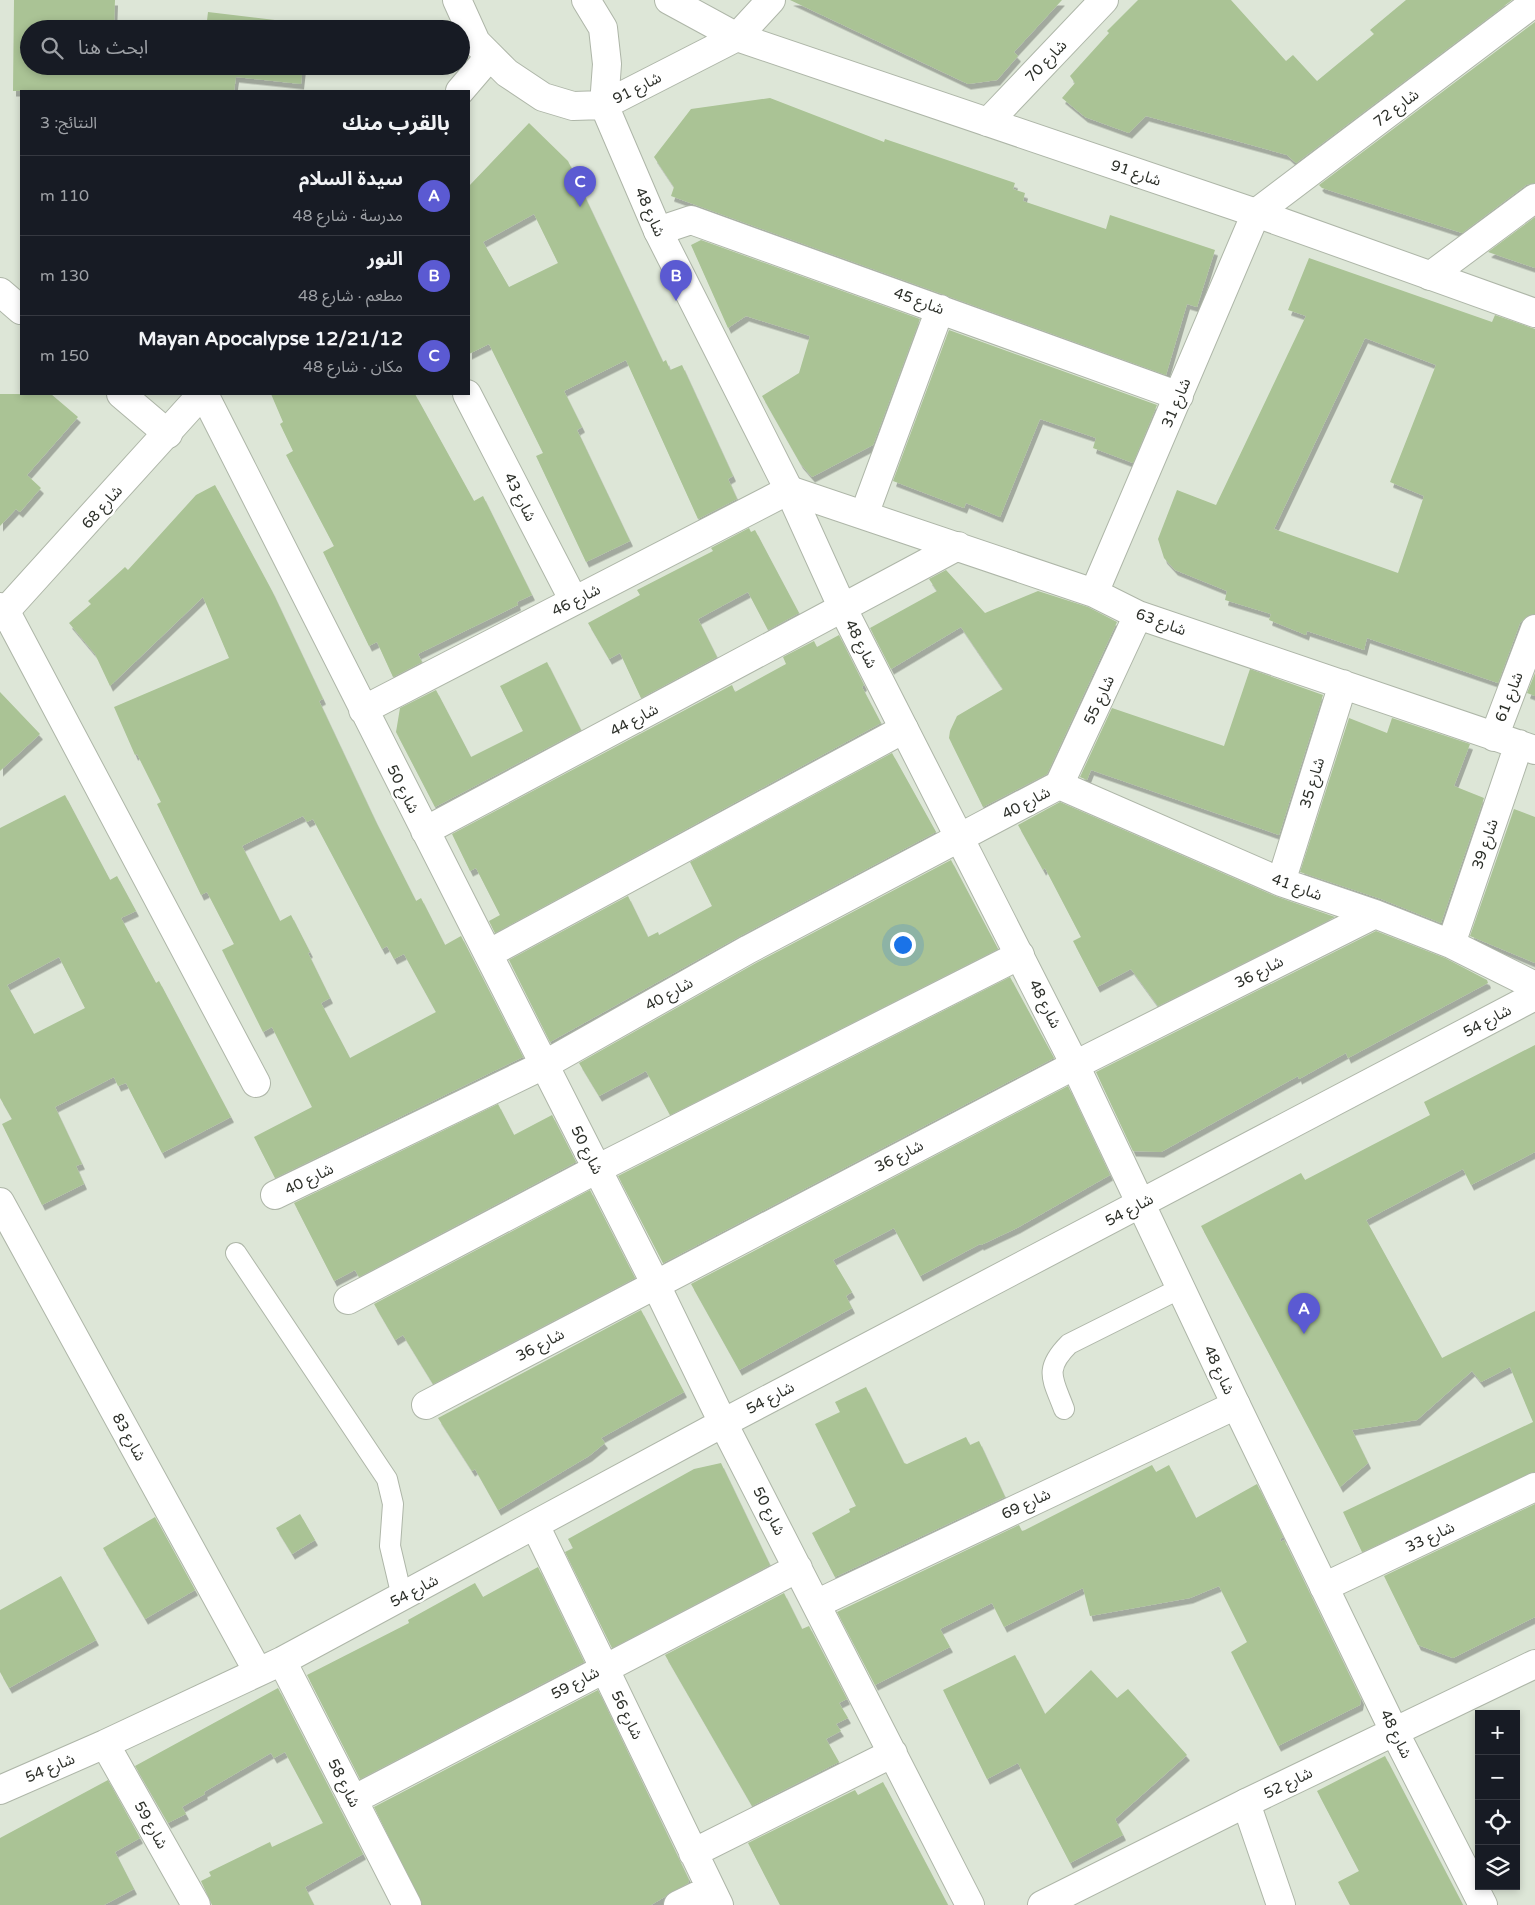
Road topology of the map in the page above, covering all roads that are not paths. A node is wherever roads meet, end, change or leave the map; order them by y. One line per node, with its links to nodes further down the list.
1 (458, 0): 7 (street, شارع 91)
2 (586, 0): 12 (street)
3 (669, 0): 9 (street, شارع 91)
4 (771, 0): 9 (street)
5 (1104, 0): 13 (street, شارع 70)
6 (1535, 2): 15 (street, شارع 72)
7 (467, 20)
8 (470, 28): 10 (street, شارع 91)
9 (737, 37): 12 (street, شارع 91); 13 (street, شارع 91)
10 (490, 56): 11 (street); 12 (street, شارع 91)
11 (461, 90)
12 (604, 106): 16 (street, شارع 48)
13 (988, 122): 15 (street, شارع 91)
14 (1535, 198): 17 (street)
15 (1256, 213): 17 (street, شارع 91); 26 (street, شارع 31)
16 (658, 231): 20 (street, شارع 45); 28 (street, شارع 48)
17 (1430, 276): 21 (street, شارع 91)
18 (0, 292): 19 (street)
19 (20, 309)
20 (940, 309): 26 (street, شارع 45); 29 (street)
21 (1535, 312)
22 (121, 395): 27 (street)
23 (202, 395): 27 (street, شارع 68)
24 (204, 395): 38 (street, شارع 50)
25 (467, 395): 32 (street, شارع 43)
26 (1179, 396): 31 (street, شارع 31)
27 (168, 434): 34 (street, شارع 68)
28 (789, 490): 29 (street, شارع 63); 32 (street, شارع 46); 33 (street, شارع 48)
29 (864, 515): 30 (street, شارع 63)
30 (958, 546): 31 (street, شارع 63); 33 (street)
31 (1094, 593): 35 (street, شارع 63)
32 (574, 601): 38 (street, شارع 46)
33 (843, 609): 39 (street, شارع 48); 42 (street, شارع 44)
34 (2, 612): 53 (street)
35 (1138, 614): 37 (street, شارع 63); 41 (street, شارع 55)
36 (1535, 630): 40 (street, شارع 61)
37 (1343, 684): 40 (street, شارع 63); 44 (street, شارع 35)
38 (363, 710): 42 (street, شارع 50)
39 (904, 729): 43 (street, شارع 48); 47 (street)
40 (1516, 744): 46 (street, شارع 39)
41 (1059, 785): 43 (street, شارع 40); 44 (street, شارع 41)
42 (425, 831): 47 (street, شارع 50)
43 (961, 838): 48 (street, شارع 48); 51 (street, شارع 40)
44 (1282, 882): 45 (street, شارع 41)
45 (1375, 914): 46 (street, شارع 41); 52 (street, شارع 36)
46 (1451, 944): 49 (street, شارع 41)
47 (488, 954): 51 (street, شارع 50)
48 (1020, 955): 52 (street, شارع 48); 54 (street)
49 (1535, 986)
50 (1535, 996): 57 (street, شارع 54)
51 (544, 1064): 54 (street, شارع 50); 55 (street, شارع 40)
52 (1075, 1065): 57 (street, شارع 48); 59 (street, شارع 36)
53 (256, 1083)
54 (597, 1169): 59 (street, شارع 50); 61 (street)
55 (275, 1195)
56 (0, 1202): 73 (street, شارع 83)
57 (1142, 1204): 60 (street, شارع 48); 65 (street, شارع 54)
58 (236, 1253): 70 (lane)
59 (656, 1285): 62 (street, شارع 36); 65 (street, شارع 50)
60 (1181, 1288): 63 (street, شارع 48); 64 (lane)
61 (348, 1300)
62 (426, 1405)
63 (1236, 1405): 69 (street, شارع 48); 71 (street, شارع 69)
64 (1064, 1409)
65 (723, 1423): 67 (street, شارع 54); 68 (street, شارع 50)
66 (1535, 1487): 69 (street, شارع 33)
67 (535, 1525): 70 (street, شارع 54); 74 (street, شارع 56)
68 (798, 1568): 71 (street, شارع 50); 74 (street, شارع 59)
69 (1324, 1587): 75 (street, شارع 48)
70 (402, 1597): 73 (street, شارع 54)
71 (816, 1604): 77 (street, شارع 50)
72 (1535, 1664): 75 (street, شارع 52)
73 (270, 1666): 76 (street, شارع 54); 79 (street, شارع 58)
74 (604, 1668): 79 (street, شارع 59); 81 (street, شارع 56)
75 (1394, 1731): 80 (street, شارع 52); 89 (street, شارع 48)
76 (105, 1744): 78 (street, شارع 54); 83 (street, شارع 59)
77 (893, 1753): 81 (street); 86 (street, شارع 50)
78 (0, 1790)
79 (353, 1800): 84 (street, شارع 58)
80 (1246, 1803): 87 (street, شارع 52); 88 (street)
81 (693, 1853): 82 (street, شارع 56)
82 (715, 1897): 85 (street)
83 (196, 1905)
84 (407, 1905)
85 (678, 1905)
86 (970, 1905)
87 (1042, 1905)
88 (1281, 1905)
89 (1482, 1905)

